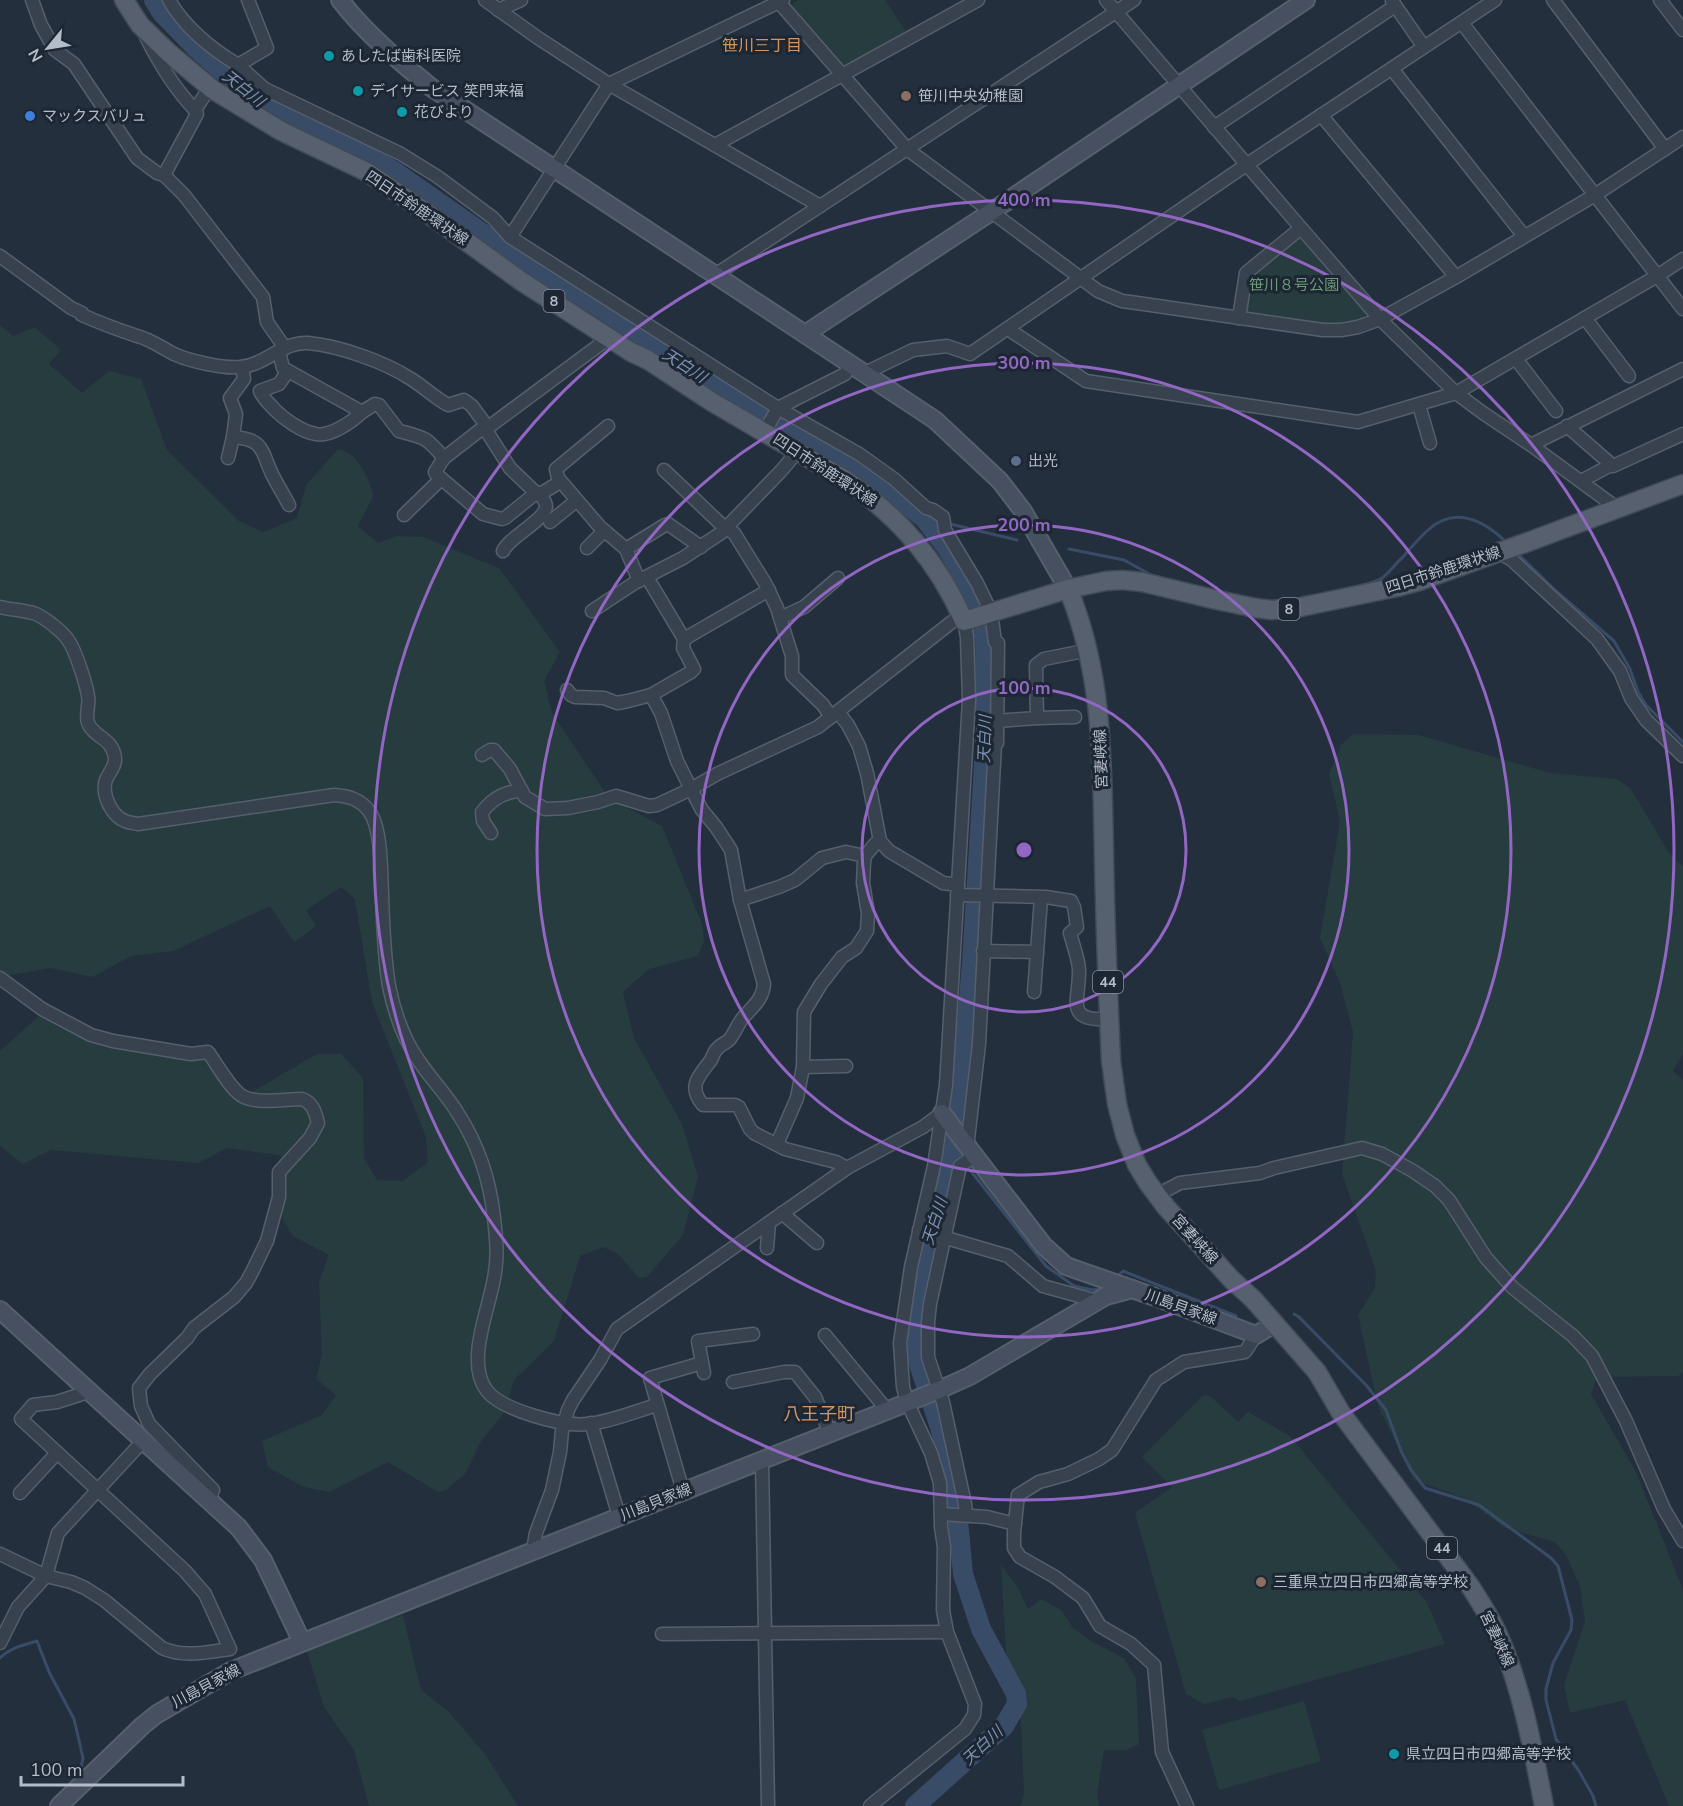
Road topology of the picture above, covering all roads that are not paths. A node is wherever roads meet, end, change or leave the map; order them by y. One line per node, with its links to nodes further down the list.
1 (32, 0): 38 (street)
2 (124, 0): 20 (main road, 四日市鈴鹿環状線 / 8)
3 (169, 0): 23 (street)
4 (248, 0): 23 (street)
5 (340, 0): 37 (street)
6 (485, 0): 17 (street)
7 (521, 0): 17 (street)
8 (978, 0): 25 (street)
9 (1106, 0): 18 (street)
10 (1134, 0): 18 (street)
11 (1305, 0): 27 (street)
12 (1494, 0): 19 (street)
13 (1553, 0): 35 (street)
14 (1660, 0): 21 (street)
15 (779, 1): 25 (street); 26 (street)
16 (1393, 3): 22 (street); 31 (street)
17 (498, 10): 26 (street)
18 (1116, 12): 27 (street); 34 (street)
19 (1462, 23): 22 (street); 39 (street)
20 (140, 25): 28 (main road, 四日市鈴鹿環状線 / 8); 29 (street)
21 (1683, 30)
22 (1424, 47): 24 (street)
23 (238, 64): 44 (street)
24 (1392, 69): 30 (street); 43 (street)
25 (841, 74): 33 (street); 34 (street)
26 (609, 84): 33 (street); 37 (street)
27 (1179, 85): 31 (street); 41 (street)
28 (210, 87): 29 (street); 57 (main road, 四日市鈴鹿環状線 / 8)
29 (195, 110): 38 (street)
30 (1322, 115): 36 (street); 49 (street)
31 (1214, 127): 36 (street)
32 (1683, 137): 35 (street)
33 (715, 145): 40 (street)
34 (907, 149): 40 (street); 41 (street)
35 (1665, 149): 39 (street)
36 (1246, 165): 42 (street); 50 (street)
37 (553, 169): 44 (street); 47 (street)
38 (164, 175): 58 (street)
39 (1594, 195): 43 (street); 48 (street)
40 (820, 206): 47 (street)
41 (991, 212): 50 (street); 56 (street)
42 (1301, 228): 52 (street); 54 (street)
43 (1524, 236): 49 (street)
44 (510, 237): 67 (street)
45 (0, 256): 60 (street)
46 (1683, 259): 48 (street)
47 (715, 275): 56 (street)
48 (1657, 276): 51 (street); 53 (street)
49 (1456, 277): 54 (street)
50 (1080, 279): 52 (street); 55 (street)
51 (1683, 309)
52 (1239, 318): 54 (street)
53 (1585, 318): 59 (street); 64 (street)
54 (1380, 319): 65 (street)
55 (1008, 329): 62 (street); 66 (street)
56 (805, 334): 62 (street)
57 (610, 337): 72 (street); 73 (main road, 四日市鈴鹿環状線 / 8)
58 (282, 350): 60 (street); 63 (street); 72 (street)
59 (1516, 359): 65 (street); 68 (street)
60 (242, 367): 75 (street)
61 (1683, 369): 71 (street)
62 (856, 370): 67 (street); 102 (street)
63 (288, 371): 69 (street); 69 (street)
64 (1629, 376)
65 (1456, 393): 66 (street); 77 (street)
66 (1419, 405): 76 (street)
67 (778, 408): 73 (street); 106 (street)
68 (1556, 411)
69 (362, 412): 80 (street)
70 (608, 426): 85 (street)
71 (1567, 426): 77 (street); 81 (street)
72 (487, 429): 80 (street); 87 (street)
73 (765, 431): 78 (main road, 四日市鈴鹿環状線 / 8)
74 (1683, 434): 81 (street)
75 (233, 437): 79 (street); 89 (street)
76 (1430, 444)
77 (1531, 444): 84 (street)
78 (798, 451): 93 (street); 107 (main road, 四日市鈴鹿環状線 / 8)
79 (228, 458)
80 (444, 458): 83 (street)
81 (1611, 465): 84 (street)
82 (664, 470): 93 (street)
83 (441, 479): 87 (street); 91 (street)
84 (1581, 481): 90 (street)
85 (560, 482): 87 (street); 88 (street)
86 (1683, 484): 90 (main road, 四日市鈴鹿環状線 / 8)
87 (538, 493): 98 (street)
88 (576, 501): 92 (street); 94 (street)
89 (290, 505)
90 (1617, 508): 99 (main road, 四日市鈴鹿環状線 / 8)
91 (404, 515)
92 (550, 522)
93 (726, 529): 95 (street); 103 (street)
94 (604, 531): 96 (street); 97 (street)
95 (700, 547): 97 (street); 101 (street)
96 (587, 548)
97 (626, 549): 101 (street)
98 (503, 551)
99 (1501, 551): 102 (main road, 四日市鈴鹿環状線 / 8); 118 (street)
100 (838, 578): 108 (street)
101 (643, 579): 105 (street); 109 (street)
102 (1068, 589): 106 (main road, 四日市鈴鹿環状線 / 8); 110 (main road, 宮妻峡線 / 44)
103 (769, 590): 108 (street); 109 (street)
104 (0, 607): 160 (street)
105 (592, 611)
106 (989, 613): 107 (main road, 四日市鈴鹿環状線 / 8); 116 (street)
107 (963, 617): 113 (street); 124 (street)
108 (780, 618): 113 (street)
109 (684, 639): 112 (street)
110 (1089, 650): 115 (street); 132 (main road, 宮妻峡線 / 44)
111 (567, 690): 112 (street)
112 (651, 695): 119 (street)
113 (834, 714): 119 (street); 122 (street)
114 (1075, 717): 115 (street)
115 (1036, 718): 116 (street)
116 (996, 721): 125 (street)
117 (482, 755): 120 (street)
118 (1683, 756)
119 (691, 789): 120 (street); 127 (street)
120 (522, 791): 121 (street)
121 (491, 833)
122 (880, 841): 123 (street); 124 (street)
123 (865, 856): 127 (street); 134 (street)
124 (959, 892): 125 (street); 135 (street)
125 (985, 896): 126 (street); 128 (street)
126 (1041, 898): 129 (street); 132 (street)
127 (740, 900): 136 (street)
128 (983, 951): 129 (street); 137 (street)
129 (1037, 952): 131 (street)
130 (0, 978): 168 (street)
131 (1034, 992)
132 (1109, 1019): 139 (main road, 宮妻峡線 / 44)
133 (846, 1066): 134 (street)
134 (803, 1067): 136 (street)
135 (942, 1113): 137 (street); 138 (street); 142 (street)
136 (777, 1144): 138 (street)
137 (968, 1157): 143 (street); 146 (street)
138 (847, 1168): 140 (street)
139 (1156, 1196): 149 (main road, 宮妻峡線 / 44); 173 (street)
140 (782, 1213): 141 (street); 144 (street)
141 (769, 1223): 145 (street); 160 (street)
142 (920, 1230): 143 (street); 156 (street)
143 (945, 1238): 147 (street); 154 (street)
144 (817, 1244)
145 (767, 1248)
146 (1132, 1289): 147 (street, 川島貝家線); 152 (street, 川島貝家線)
147 (1097, 1301): 154 (street, 川島貝家線)
148 (0, 1310): 155 (street)
149 (1274, 1324): 152 (street); 186 (main road, 宮妻峡線 / 44)
150 (753, 1334): 157 (street)
151 (825, 1335): 158 (street)
152 (1256, 1335): 172 (street)
153 (733, 1382): 161 (street)
154 (939, 1390): 156 (street, 川島貝家線); 170 (street)
155 (88, 1392): 162 (street); 163 (street)
156 (907, 1402): 158 (street, 川島貝家線); 169 (street)
157 (657, 1405): 159 (street); 166 (street)
158 (887, 1410): 161 (street, 川島貝家線)
159 (591, 1423): 160 (street); 171 (street)
160 (564, 1424): 174 (street)
161 (830, 1433): 164 (street, 川島貝家線)
162 (142, 1441): 165 (street); 168 (street)
163 (57, 1453): 165 (street); 167 (street)
164 (762, 1460): 166 (street, 川島貝家線); 179 (street)
165 (97, 1490): 176 (street); 176 (street)
166 (683, 1491): 171 (street, 川島貝家線)
167 (20, 1493)
168 (210, 1501): 180 (street)
169 (941, 1514): 170 (street); 177 (street)
170 (966, 1515): 172 (street)
171 (619, 1516): 174 (street, 川島貝家線)
172 (1015, 1524): 185 (street)
173 (1683, 1541)
174 (533, 1550): 180 (street, 川島貝家線)
175 (0, 1554): 176 (street)
176 (46, 1576): 181 (street)
177 (946, 1632): 179 (street); 184 (street)
178 (662, 1634): 179 (street)
179 (765, 1634): 183 (street)
180 (302, 1642): 182 (street, 川島貝家線)
181 (0, 1643)
182 (60, 1805)
183 (768, 1806)
184 (870, 1806)
185 (1187, 1806)
186 (1544, 1806)

